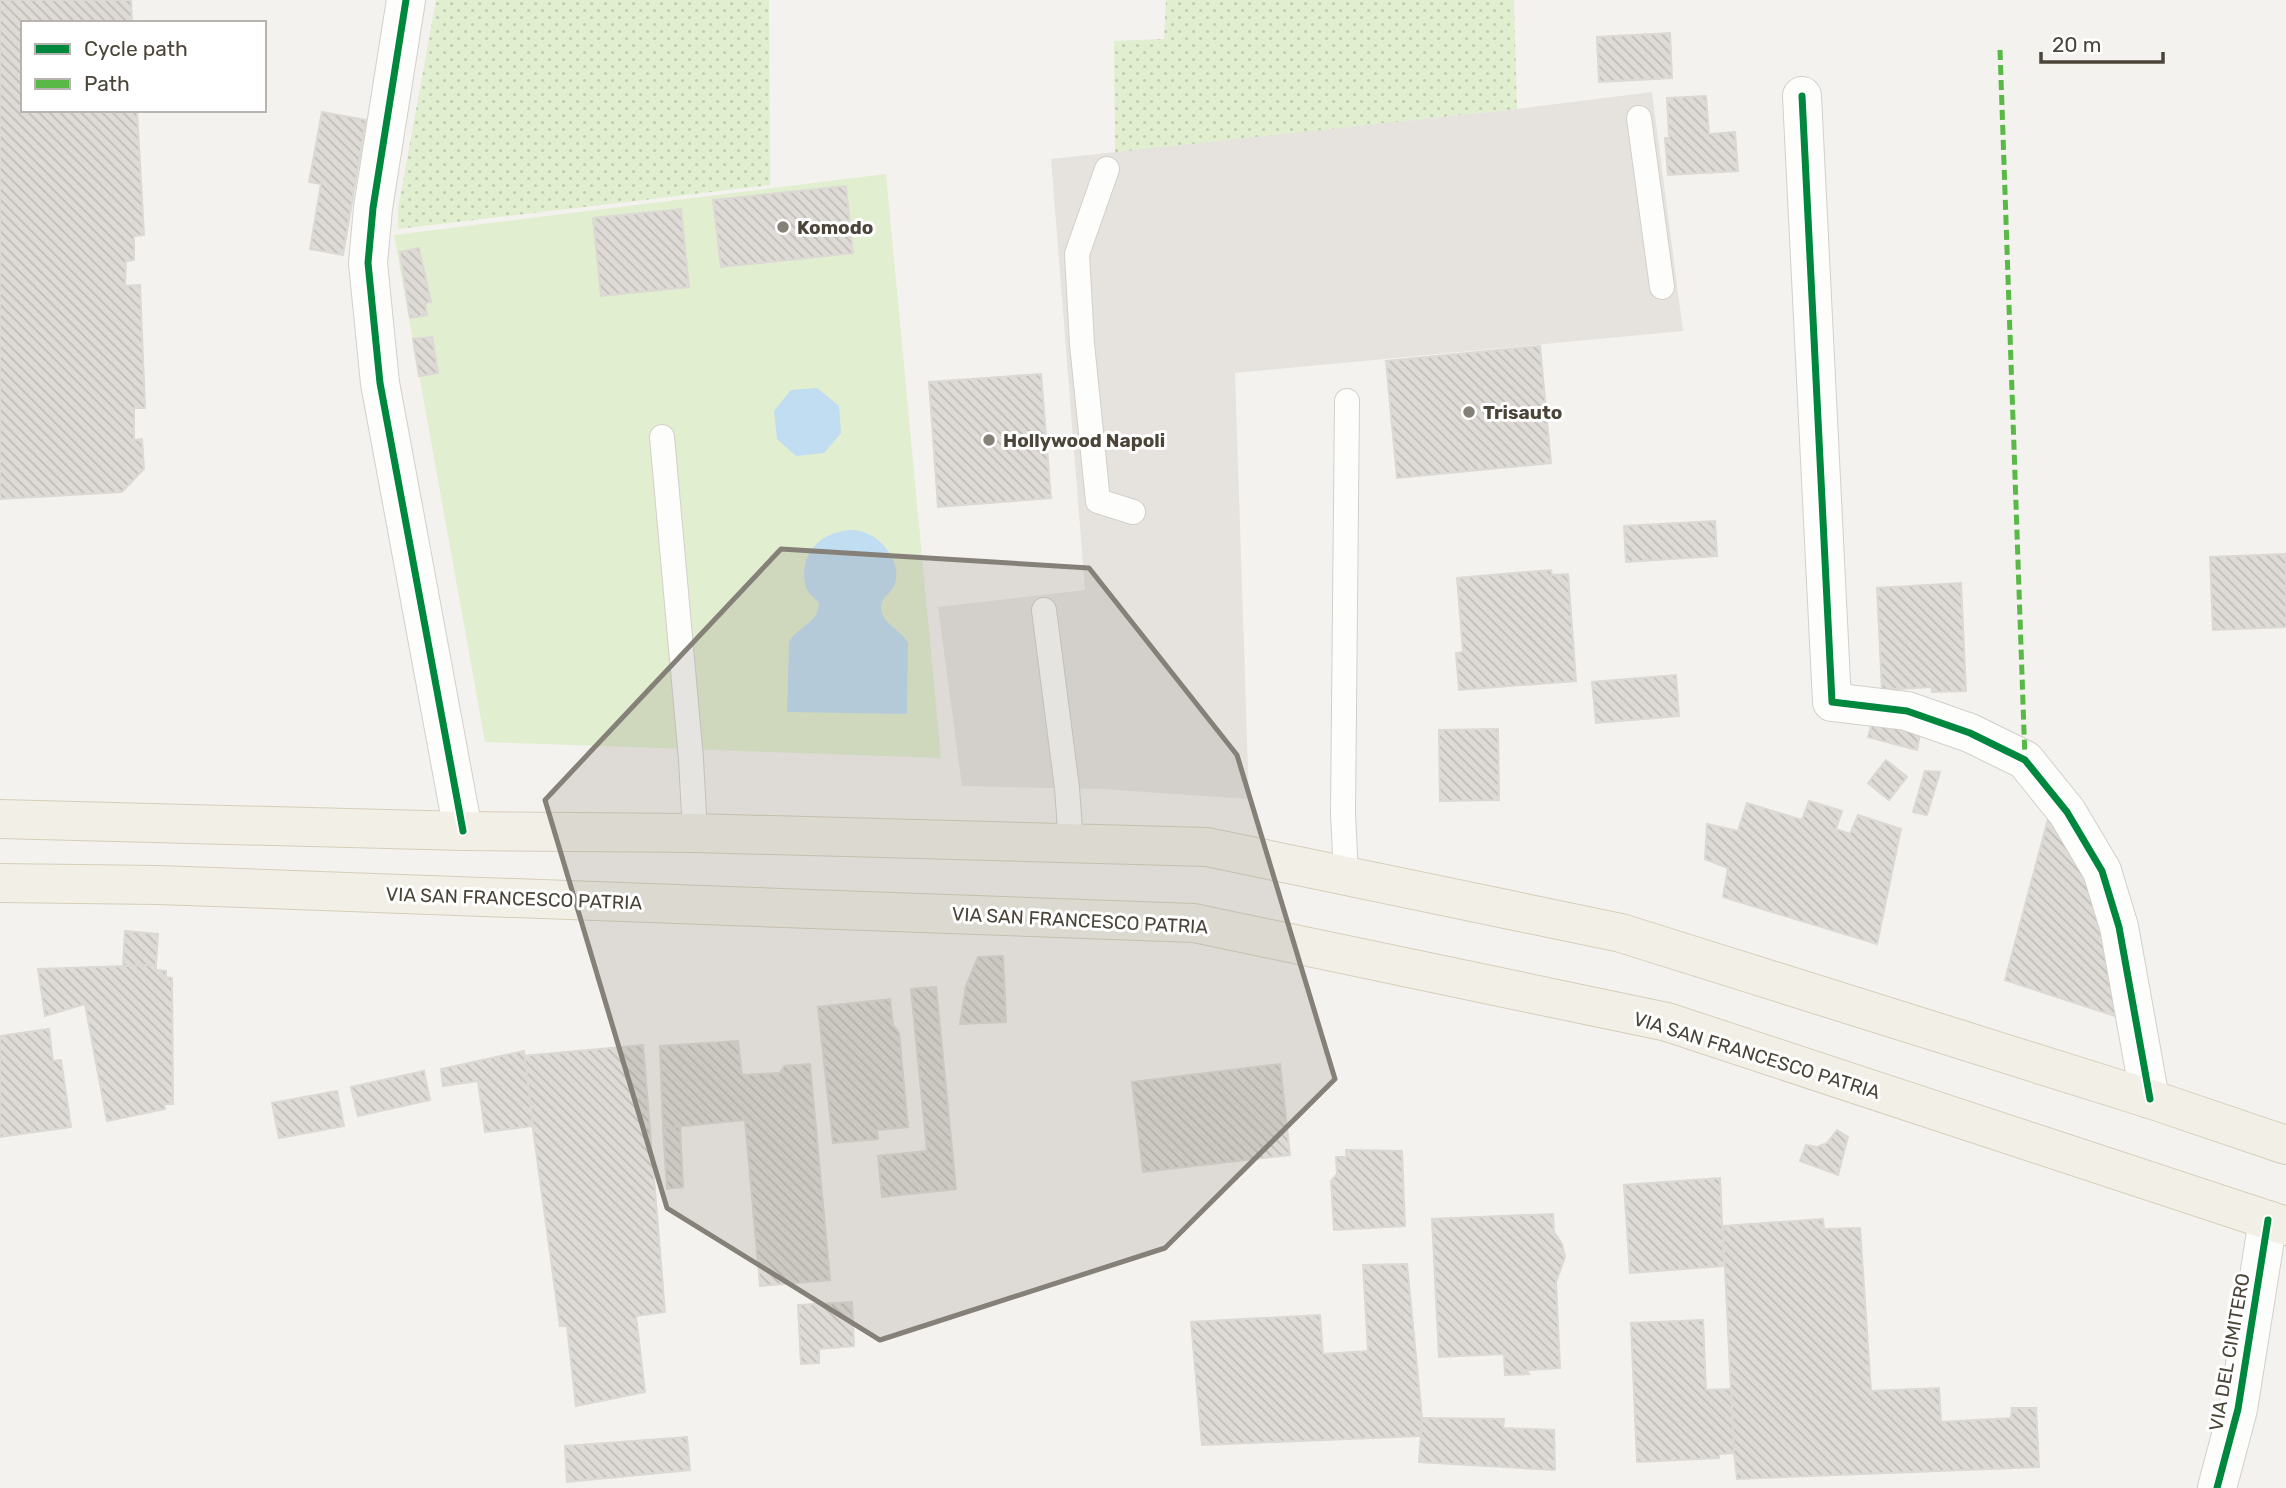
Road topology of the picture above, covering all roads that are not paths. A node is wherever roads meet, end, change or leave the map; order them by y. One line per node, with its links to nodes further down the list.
1 (406, 0): 11 (street)
2 (1802, 96): 16 (street)
3 (1639, 118): 5 (lane)
4 (1107, 169): 8 (lane)
5 (1662, 287)
6 (1347, 401): 14 (lane)
7 (662, 437): 12 (lane)
8 (1133, 512)
9 (1044, 610): 13 (lane)
10 (0, 819): 11 (main road)
11 (463, 831): 12 (main road)
12 (695, 833): 13 (main road)
13 (1071, 844): 14 (main road)
14 (1346, 876): 16 (main road)
15 (0, 883): 18 (main road, VIA SAN FRANCESCO PATRIA)
16 (2150, 1099): 17 (main road)
17 (2286, 1144)
18 (2277, 1223): 19 (street, VIA DEL CIMITERO)
19 (2217, 1488)

